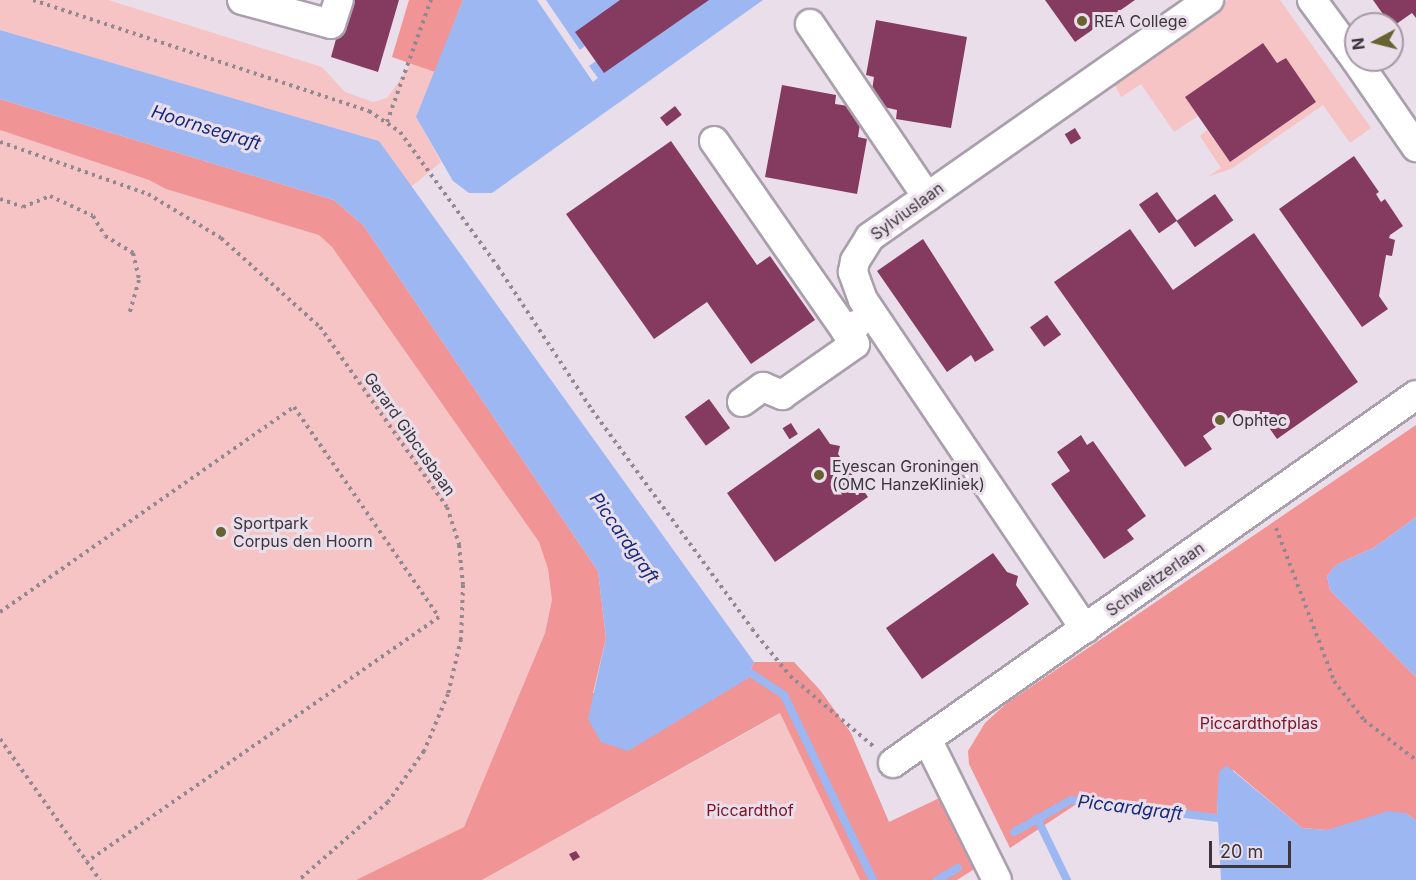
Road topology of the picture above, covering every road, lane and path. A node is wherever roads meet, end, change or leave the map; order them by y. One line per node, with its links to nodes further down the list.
1 (33, 0): 10 (path)
2 (242, 0): 3 (street)
3 (339, 0)
4 (431, 0): 10 (path)
5 (1209, 0): 14 (street, Sylviuslaan)
6 (1312, 0): 8 (street)
7 (810, 24): 14 (street)
8 (1344, 44)
9 (1364, 72): 13 (street)
10 (387, 122): 27 (path)
11 (714, 141): 18 (street)
12 (0, 142): 30 (path, Gerard Gibcusbaan)
13 (1416, 147)
14 (927, 197): 16 (street, Sylviuslaan)
15 (0, 199): 17 (path)
16 (872, 313): 18 (street); 23 (street, Sylviuslaan)
17 (129, 316)
18 (846, 332): 20 (street)
19 (1416, 395): 21 (street, Schweitzerlaan)
20 (742, 402)
21 (1266, 502): 23 (street, Schweitzerlaan); 26 (path)
22 (0, 612): 28 (path)
23 (1085, 629): 25 (street, Schweitzerlaan)
24 (0, 740): 28 (path)
25 (927, 740): 27 (street, Schweitzerlaan); 31 (street)
26 (1416, 760)
27 (893, 763)
28 (87, 862): 29 (path)
29 (100, 880)
30 (299, 880)
31 (997, 880)

